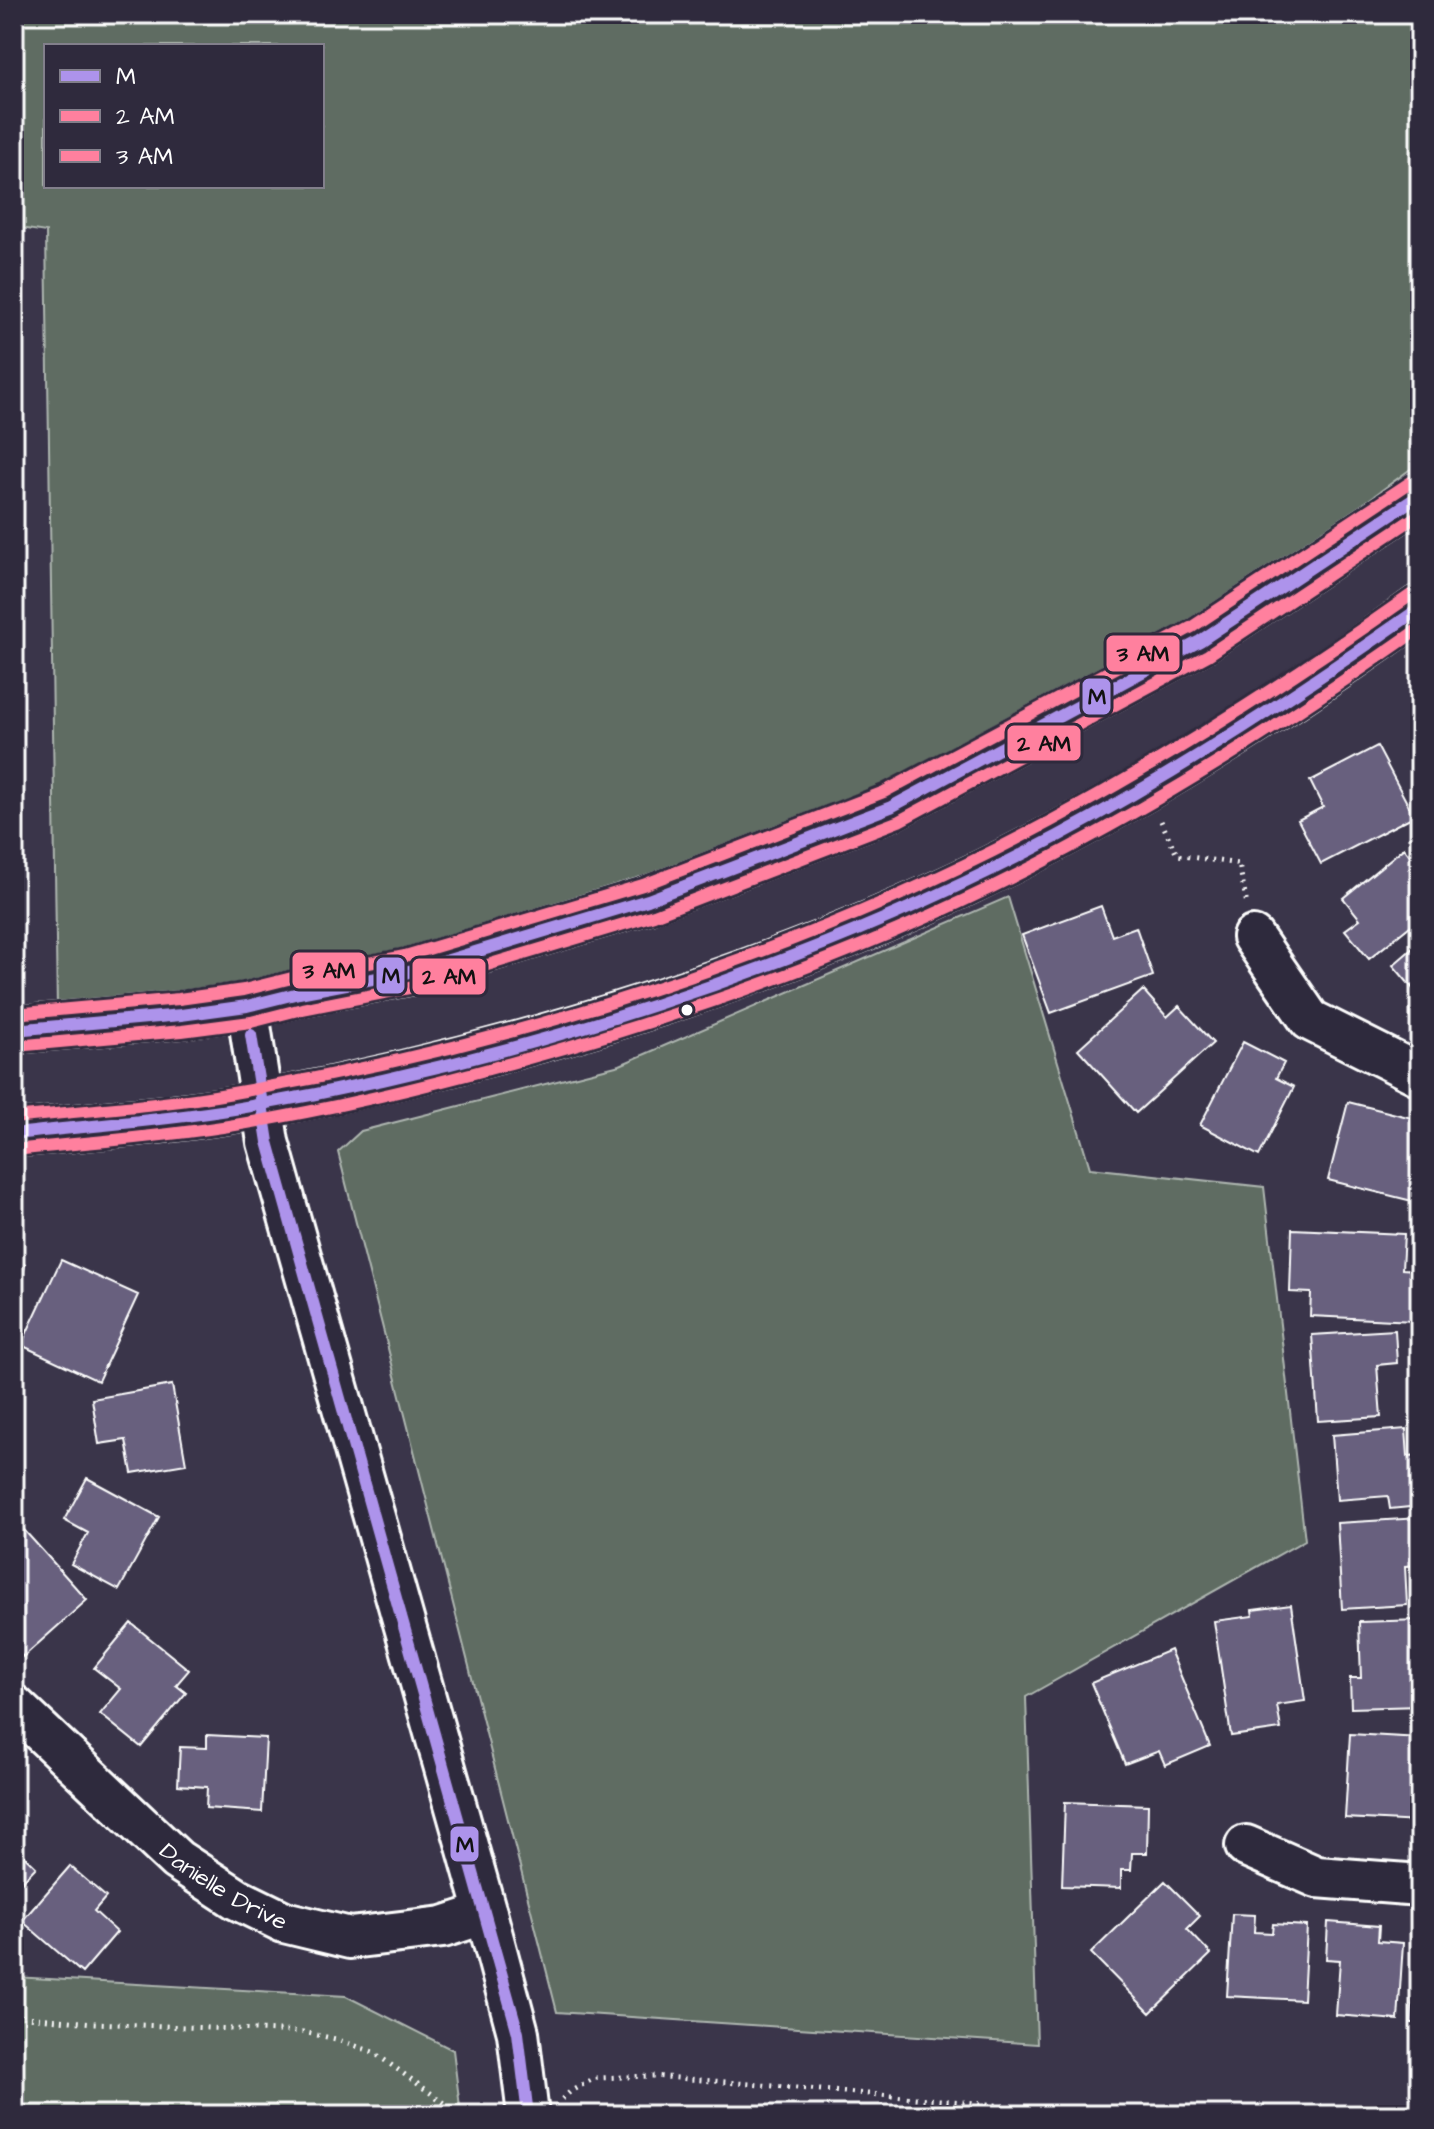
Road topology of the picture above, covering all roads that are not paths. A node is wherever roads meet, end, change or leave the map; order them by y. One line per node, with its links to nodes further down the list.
1 (1420, 495): 4 (main road)
2 (1420, 608): 7 (main road)
3 (1253, 937): 6 (street)
4 (247, 1006): 5 (main road); 7 (street)
5 (14, 1030)
6 (1420, 1075)
7 (261, 1104): 8 (main road); 12 (street)
8 (14, 1134)
9 (14, 1706): 12 (street, Danielle Drive)
10 (1246, 1846): 11 (street)
11 (1420, 1885)
12 (486, 1913): 13 (street)
13 (525, 2111)

